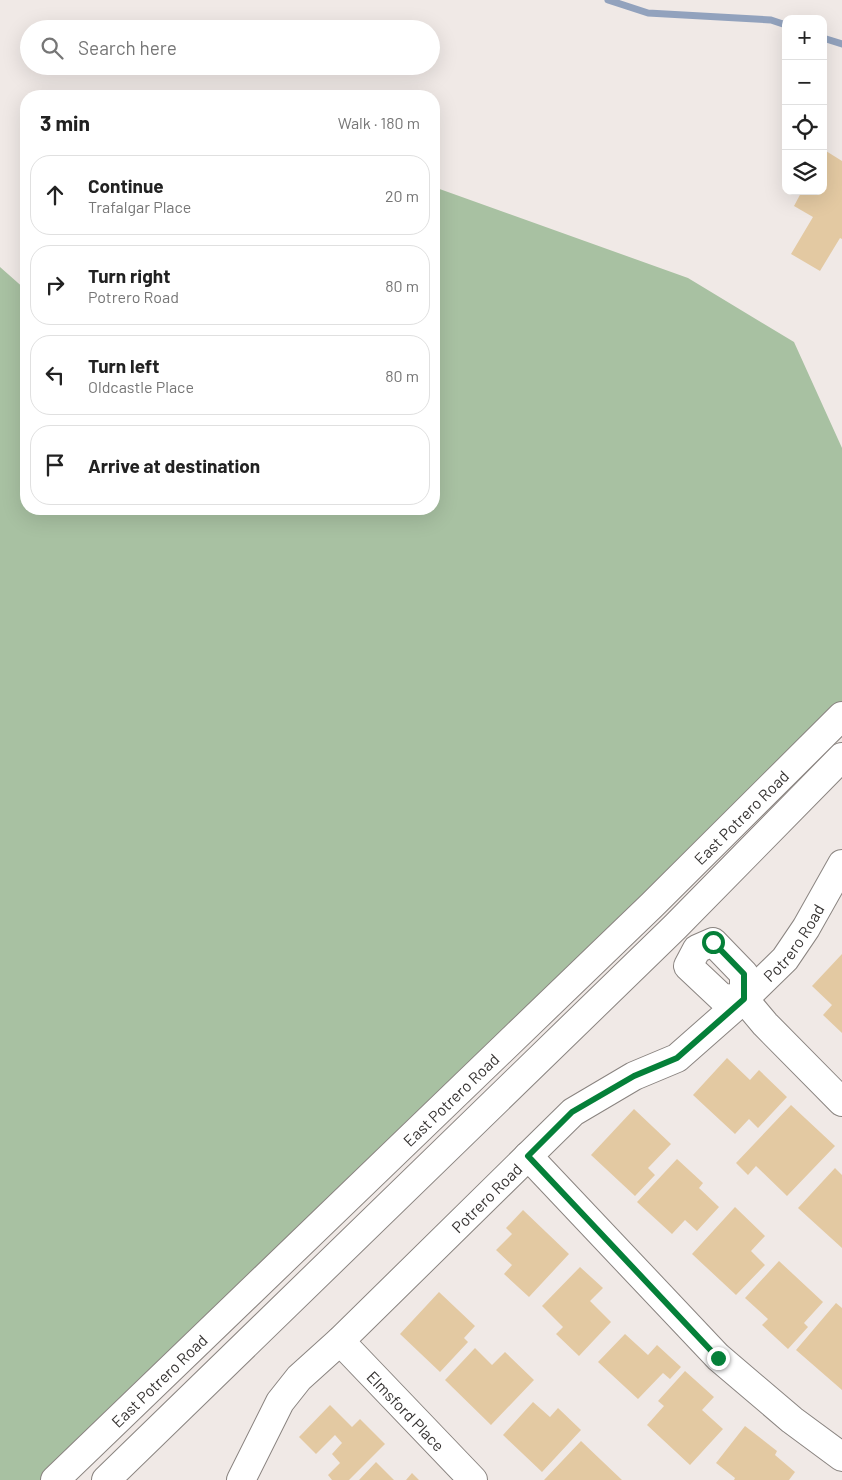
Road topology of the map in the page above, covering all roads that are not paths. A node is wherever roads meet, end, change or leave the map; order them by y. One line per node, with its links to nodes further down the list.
1 (842, 716): 4 (street, East Potrero Road)
2 (842, 756): 5 (street, East Potrero Road)
3 (842, 864): 6 (street, Potrero Road)
4 (652, 905): 5 (street); 10 (street, East Potrero Road)
5 (675, 927): 6 (street); 14 (street, East Potrero Road)
6 (744, 999): 7 (street); 8 (street, Potrero Road)
7 (842, 1102)
8 (528, 1156): 9 (street, Potrero Road); 11 (street)
9 (340, 1341): 15 (street, Potrero Road); 16 (street, Elmsford Place)
10 (79, 1457): 12 (street, East Potrero Road); 13 (street)
11 (842, 1457)
12 (55, 1480)
13 (102, 1480)
14 (106, 1480)
15 (241, 1480)
16 (473, 1480)

